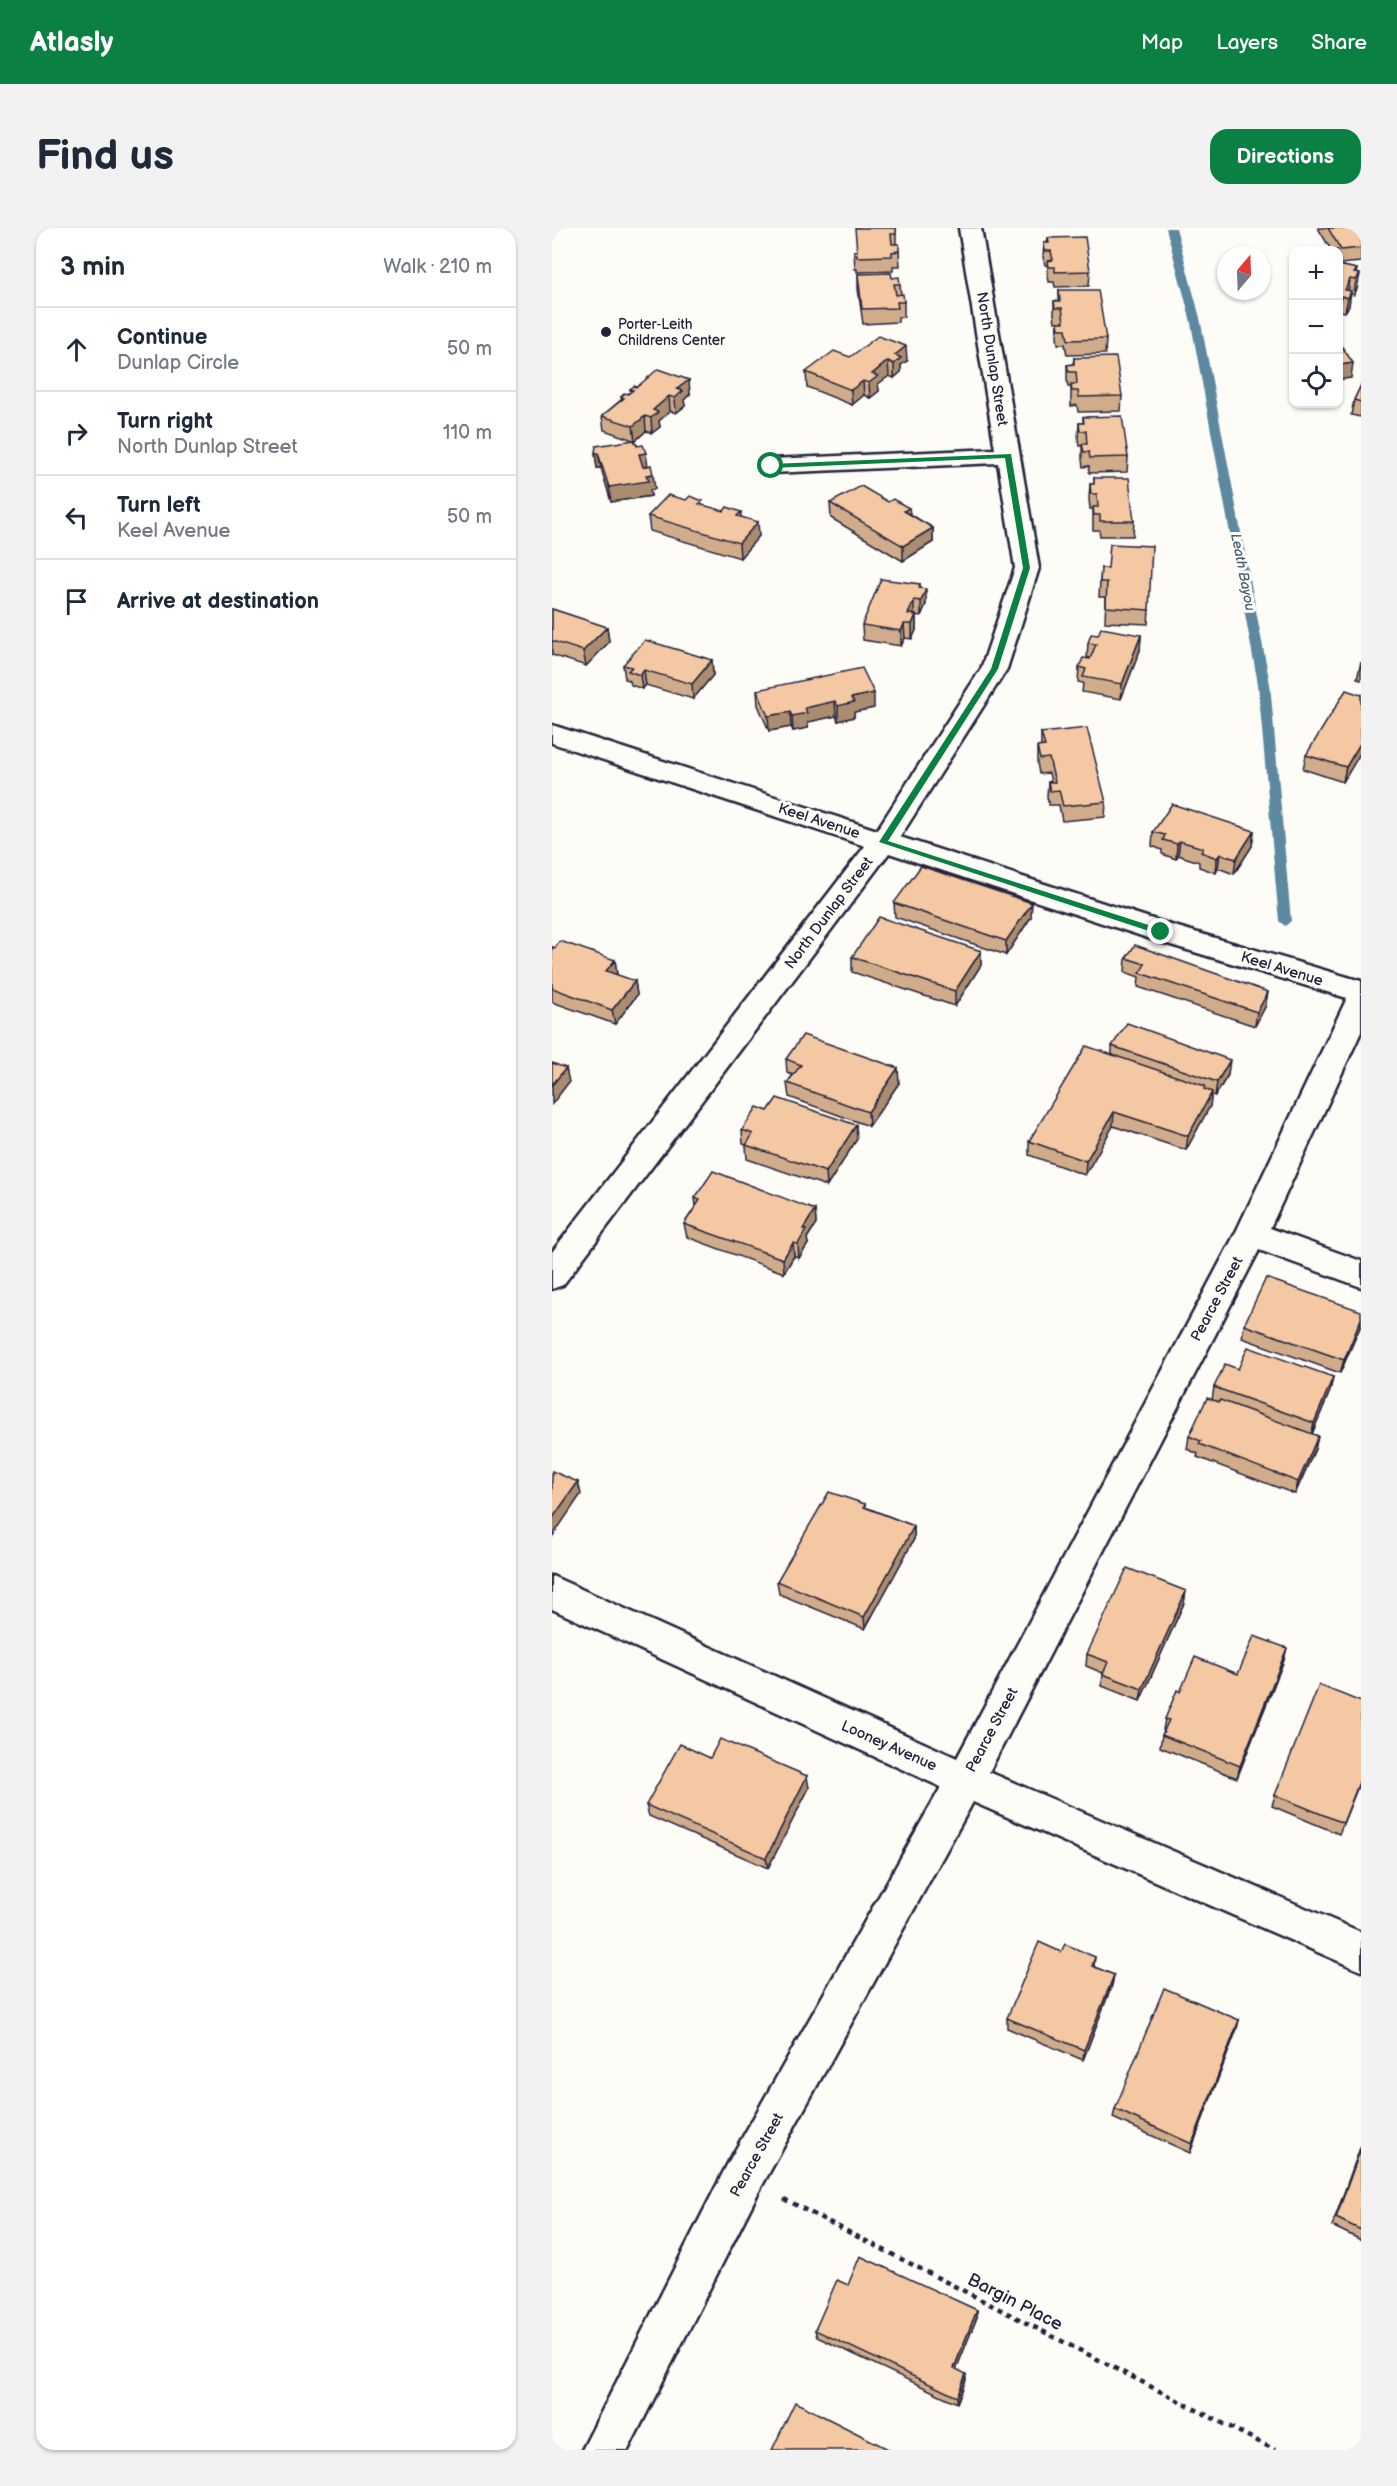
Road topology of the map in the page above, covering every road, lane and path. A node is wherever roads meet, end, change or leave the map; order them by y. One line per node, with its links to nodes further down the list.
1 (970, 228): 2 (street, North Dunlap Street)
2 (1008, 455): 3 (street); 5 (street, North Dunlap Street)
3 (771, 466)
4 (552, 734): 5 (street, Keel Avenue)
5 (883, 842): 6 (street, Keel Avenue); 10 (street, North Dunlap Street)
6 (1361, 992)
7 (1361, 1000): 8 (street, Pearce Street)
8 (1251, 1234): 9 (street); 12 (street, Pearce Street)
9 (1361, 1274)
10 (552, 1276)
11 (552, 1592): 12 (street, Looney Avenue)
12 (965, 1780): 13 (street, Looney Avenue); 14 (street, Pearce Street)
13 (1361, 1952)
14 (743, 2178): 15 (street, Pearce Street); 16 (path, Bargin Place)
15 (604, 2450)
16 (1275, 2450)

